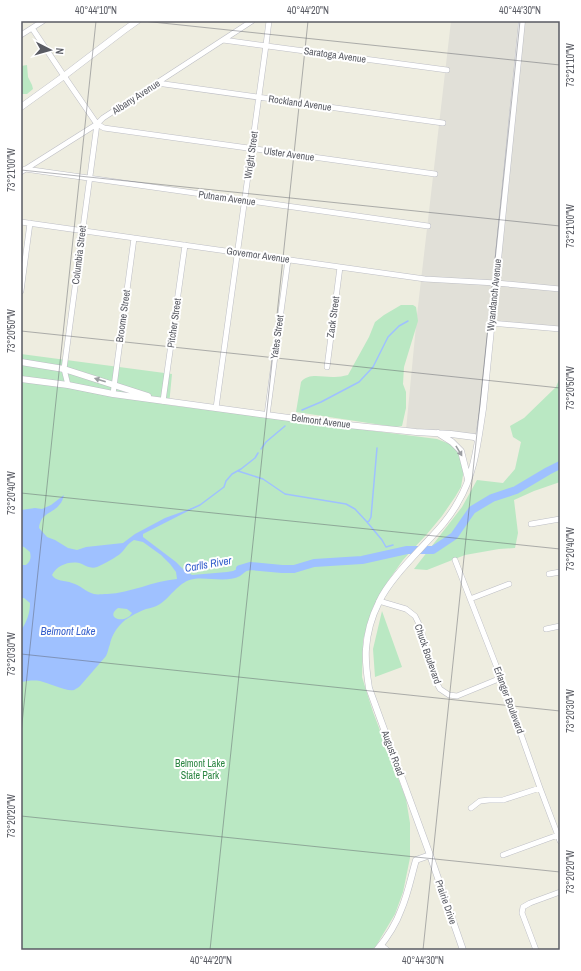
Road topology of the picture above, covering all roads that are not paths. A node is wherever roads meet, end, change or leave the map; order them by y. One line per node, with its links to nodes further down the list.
1 (43, 21): 6 (street)
2 (137, 21): 11 (street)
3 (252, 21): 8 (street, Albany Avenue)
4 (269, 21): 9 (street, Wright Street)
5 (522, 21): 31 (street, Wyandanch Avenue)
6 (32, 28): 7 (street); 11 (street)
7 (21, 35)
8 (223, 40): 9 (street, Saratoga Avenue); 12 (street, Albany Avenue)
9 (266, 46): 10 (street, Saratoga Avenue); 13 (street, Wright Street)
10 (447, 70)
11 (64, 76): 14 (street); 16 (street)
12 (157, 83): 13 (street, Rockland Avenue); 16 (street, Albany Avenue)
13 (259, 97): 15 (street, Rockland Avenue); 17 (street, Wright Street)
14 (21, 107)
15 (443, 123)
16 (97, 124): 17 (street, Ulster Avenue); 18 (street, Albany Avenue); 20 (street, Columbia Street)
17 (252, 149): 19 (street, Ulster Avenue); 21 (street, Wright Street)
18 (23, 170): 20 (street, Putnam Avenue)
19 (434, 174)
20 (89, 178): 21 (street, Putnam Avenue); 25 (street, Columbia Street)
21 (244, 200): 24 (street, Putnam Avenue); 28 (street, Wright Street)
22 (21, 222): 23 (street, Governor Avenue)
23 (30, 223): 25 (street, Governor Avenue); 33 (street)
24 (428, 226)
25 (82, 230): 26 (street, Governor Avenue); 38 (street, Columbia Street)
26 (134, 238): 27 (street, Governor Avenue); 41 (street, Broome Street)
27 (185, 245): 28 (street, Governor Avenue); 43 (street, Pitcher Street)
28 (237, 252): 29 (street, Governor Avenue); 44 (street, Wright Street)
29 (288, 260): 30 (street, Governor Avenue); 45 (street, Yates Street)
30 (340, 267): 31 (street, Governor Avenue); 37 (street, Zack Street)
31 (496, 283): 32 (street, Governor Avenue); 34 (street, Wyandanch Avenue)
32 (560, 289)
33 (21, 291)
34 (491, 323): 35 (street); 47 (street, Wyandanch Avenue)
35 (560, 329)
36 (21, 362): 38 (street, Belmont Avenue)
37 (326, 367)
38 (64, 369): 40 (street, Columbia Street); 41 (street, Belmont Avenue, one-way to 38)
39 (21, 378): 40 (street, Belmont Avenue)
40 (68, 385): 42 (street, Belmont Avenue)
41 (114, 385): 42 (street, Broome Street); 43 (street, Belmont Avenue)
42 (112, 394): 43 (street, Belmont Avenue)
43 (163, 401): 44 (street, Belmont Avenue)
44 (216, 408): 45 (street, Belmont Avenue)
45 (267, 415): 46 (street, Belmont Avenue)
46 (436, 433): 47 (street, Belmont Avenue); 48 (street, one-way to 48)
47 (478, 439): 48 (street, Wyandanch Avenue)
48 (468, 479): 51 (street, Wyandanch Avenue)
49 (560, 519): 50 (street)
50 (531, 524)
51 (418, 551): 57 (street, August Road)
52 (455, 560): 56 (street, Erlanger Boulevard)
53 (560, 572): 54 (street)
54 (549, 574)
55 (509, 584): 56 (street)
56 (470, 599): 60 (street, Erlanger Boulevard)
57 (379, 601): 60 (street, Chuck Boulevard); 64 (street, August Road)
58 (560, 626): 59 (street)
59 (546, 629)
60 (502, 678): 61 (street, Erlanger Boulevard)
61 (540, 788): 62 (street); 63 (street, Erlanger Boulevard)
62 (471, 808)
63 (559, 838): 65 (street)
64 (430, 855): 67 (street); 69 (street, Prairie Drive)
65 (503, 855)
66 (560, 892): 70 (street)
67 (379, 948): 68 (street)
68 (388, 950)
69 (463, 950)
70 (536, 950)

